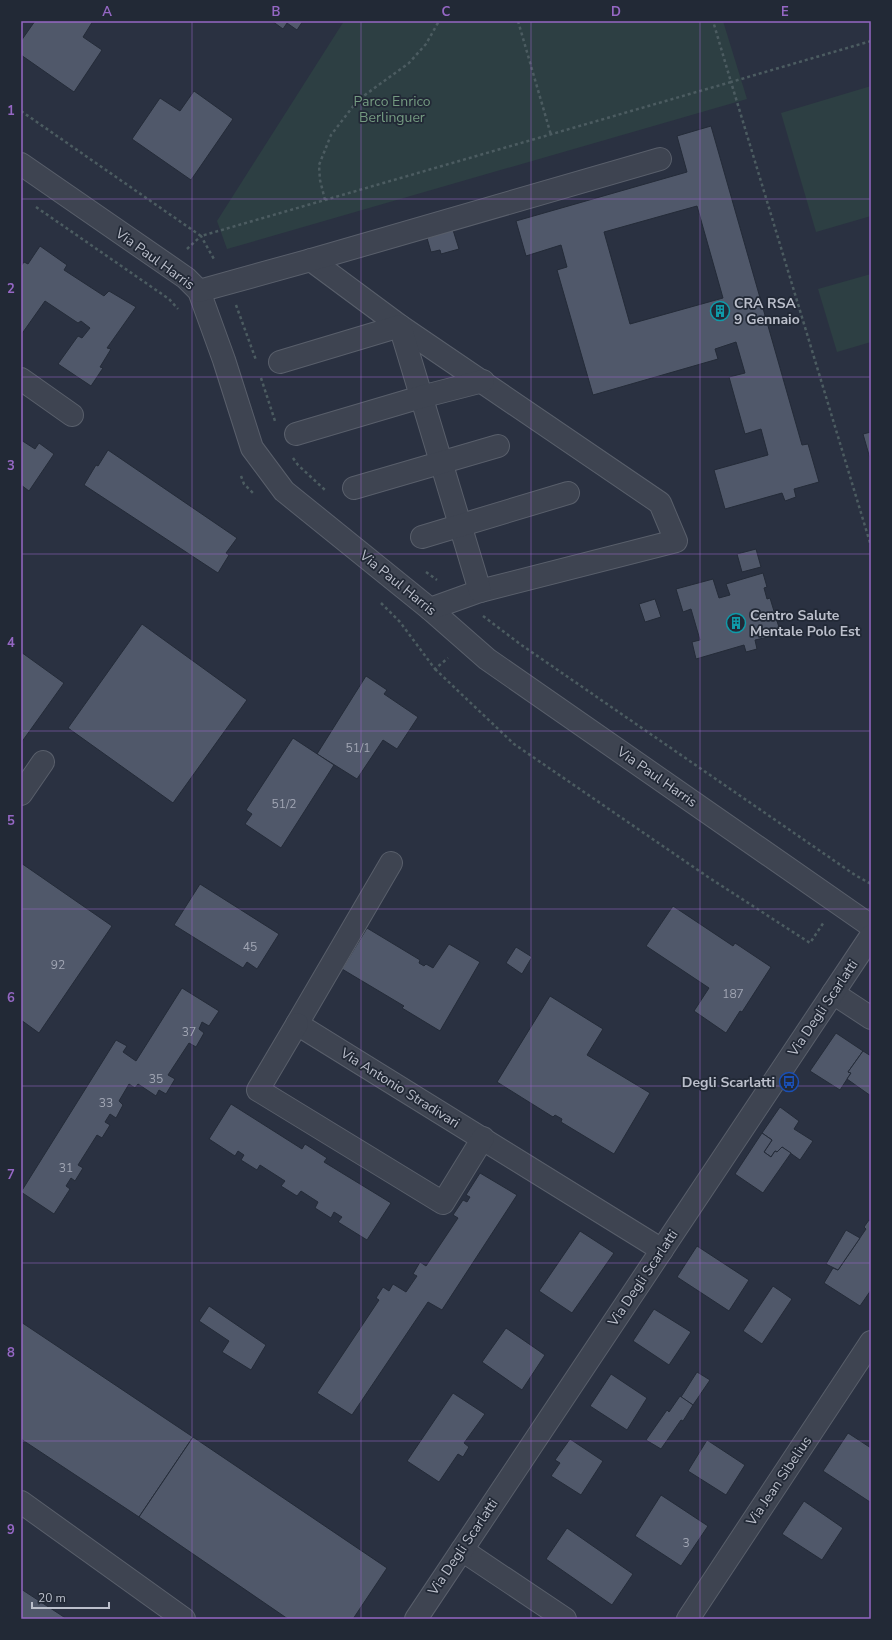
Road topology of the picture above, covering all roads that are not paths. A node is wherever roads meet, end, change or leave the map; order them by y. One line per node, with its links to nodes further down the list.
1 (660, 159): 3 (street)
2 (21, 164): 4 (street, Via Paul Harris)
3 (311, 260): 4 (street); 5 (street)
4 (198, 291): 19 (street, Via Paul Harris)
5 (400, 326): 6 (street); 8 (street); 9 (street)
6 (280, 362)
7 (21, 378): 10 (street)
8 (483, 381): 9 (street); 18 (street)
9 (421, 397): 11 (street); 13 (street)
10 (72, 415)
11 (296, 434)
12 (498, 446): 13 (street)
13 (441, 462): 14 (street); 16 (street)
14 (354, 488)
15 (568, 493): 16 (street)
16 (460, 525): 17 (street); 18 (street)
17 (422, 537)
18 (480, 591): 19 (street)
19 (430, 609): 23 (street, Via Paul Harris)
20 (43, 762): 21 (street)
21 (21, 794)
22 (391, 863): 27 (street)
23 (871, 926)
24 (871, 936): 25 (street, Via Degli Scarlatti)
25 (833, 993): 26 (street); 29 (street, Via Degli Scarlatti)
26 (871, 1018)
27 (296, 1024): 28 (street, Via Antonio Stradivari); 28 (street)
28 (482, 1138): 29 (street, Via Antonio Stradivari)
29 (662, 1250): 32 (street, Via Degli Scarlatti)
30 (871, 1342): 36 (street, Via Jean Sibelius)
31 (21, 1502): 33 (street)
32 (462, 1550): 34 (street, Via Degli Scarlatti); 35 (street)
33 (184, 1619)
34 (416, 1619)
35 (565, 1619)
36 (688, 1619)

